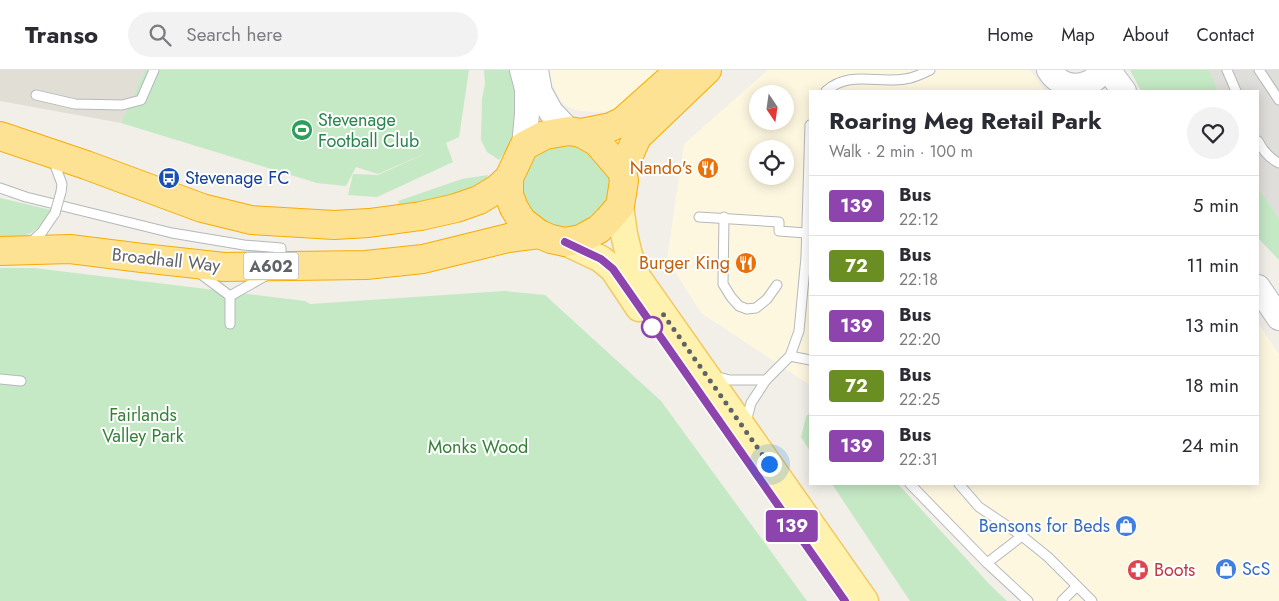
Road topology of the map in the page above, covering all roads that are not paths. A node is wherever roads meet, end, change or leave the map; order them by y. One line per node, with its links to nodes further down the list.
1 (154, 70): 14 (lane)
2 (522, 70): 19 (main road)
3 (536, 70): 16 (main road)
4 (680, 70): 16 (highway)
5 (707, 70): 23 (highway)
6 (930, 70): 11 (lane)
7 (1227, 70): 13 (lane)
8 (1259, 70): 15 (lane)
9 (1098, 79): 10 (main road); 12 (main road)
10 (1057, 81)
11 (827, 90)
12 (1123, 90)
13 (1236, 90)
14 (36, 95)
15 (1279, 100)
16 (575, 132): 19 (highway); 23 (highway)
17 (0, 136): 20 (highway)
18 (1259, 142): 21 (lane)
19 (524, 146): 24 (highway)
20 (49, 153): 24 (highway); 33 (lane, bridge)
21 (1279, 163)
22 (809, 166): 27 (lane)
23 (622, 171): 26 (highway)
24 (509, 178): 31 (highway)
25 (0, 188): 35 (lane)
26 (620, 206): 32 (highway); 43 (main road)
27 (808, 207): 30 (lane)
28 (699, 217): 29 (lane)
29 (724, 218): 30 (lane); 36 (lane)
30 (806, 233): 41 (lane)
31 (539, 234): 32 (highway); 35 (highway, Broadhall Way / A602)
32 (565, 242): 53 (main road)
33 (12, 250): 34 (highway, Broadhall Way / A602)
34 (186, 263): 35 (highway, Broadhall Way / A602); 38 (lane)
35 (282, 266): 38 (lane)
36 (776, 285)
37 (1259, 288): 39 (main road)
38 (230, 296): 40 (lane)
39 (1279, 318)
40 (230, 324)
41 (790, 356): 42 (lane); 45 (lane)
42 (809, 360)
43 (706, 374): 45 (lane); 47 (main road)
44 (0, 379): 46 (lane)
45 (766, 380): 47 (lane)
46 (21, 381)
47 (748, 434): 54 (main road)
48 (911, 485): 51 (lane)
49 (959, 485): 50 (lane)
50 (1022, 536): 51 (lane); 52 (lane)
51 (987, 563): 55 (lane)
52 (1077, 586): 56 (lane); 57 (lane)
53 (845, 601)
54 (865, 601)
55 (1028, 601)
56 (1062, 601)
57 (1092, 601)

